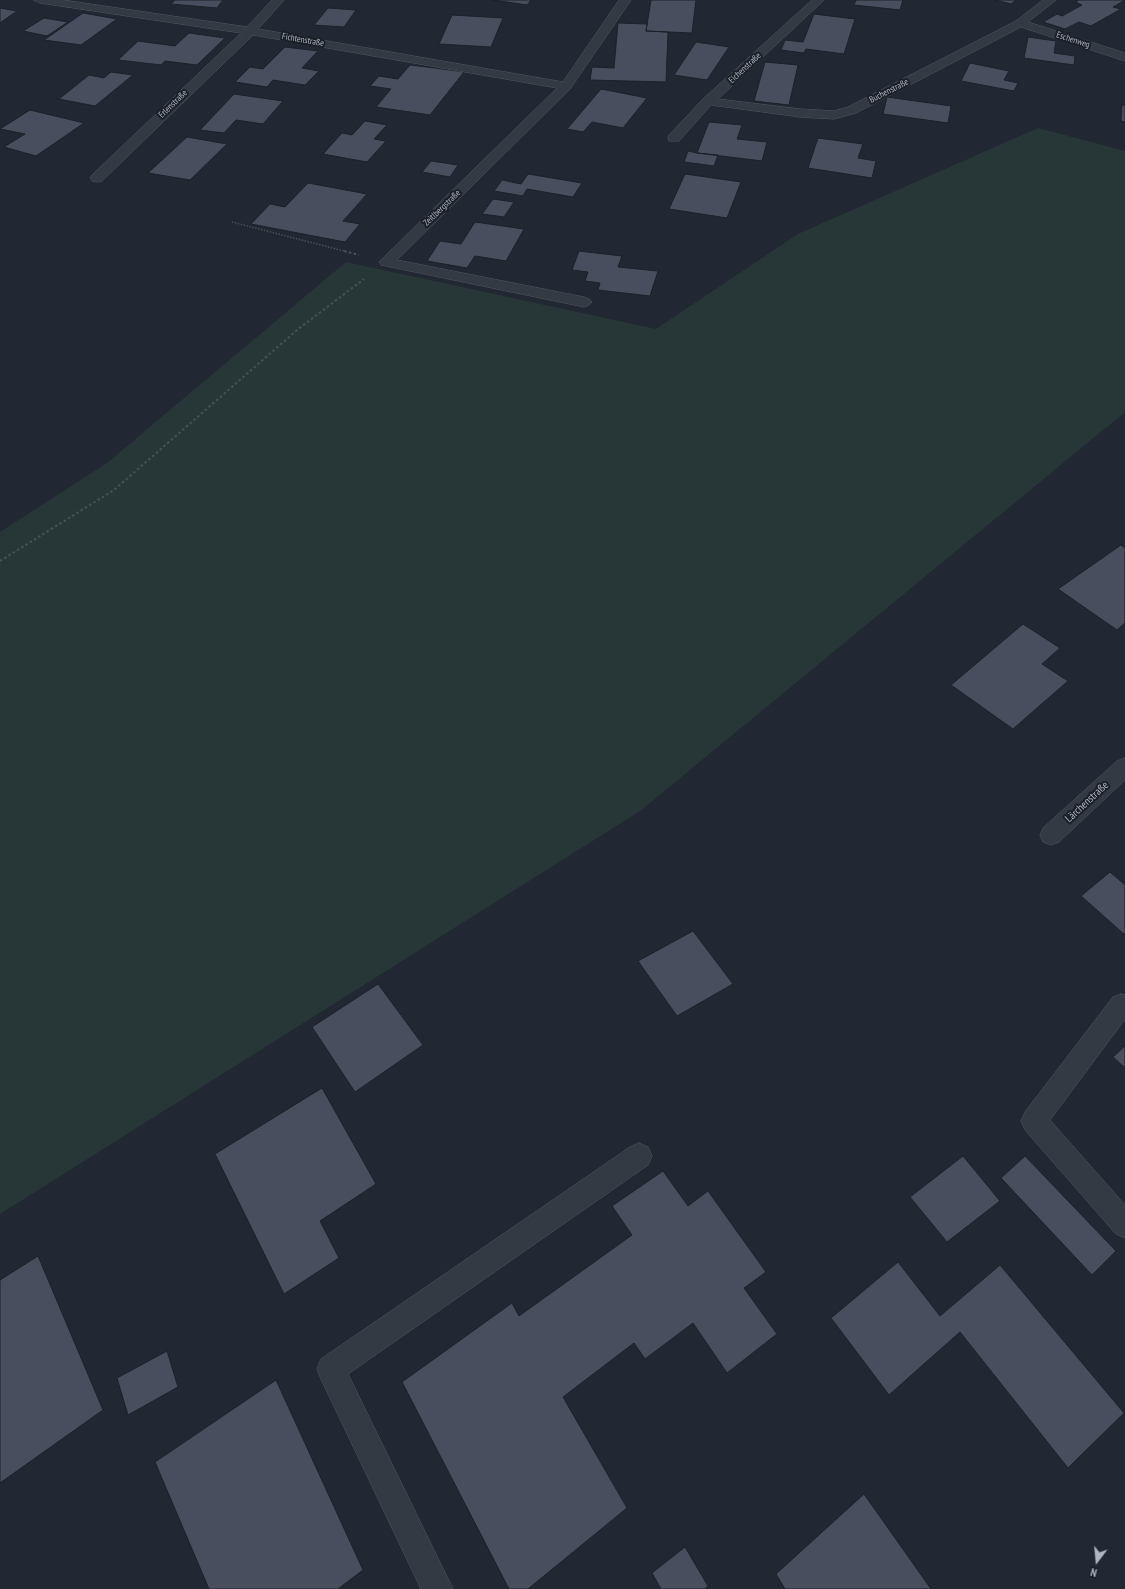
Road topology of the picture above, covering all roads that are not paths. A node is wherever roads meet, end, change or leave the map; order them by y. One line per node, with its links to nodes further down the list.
1 (40, 0): 7 (street, Fichtenstraße)
2 (278, 0): 7 (street, Erlenstraße)
3 (625, 0): 9 (street, Zeitlbergstraße)
4 (818, 0): 10 (street, Eichenstraße)
5 (1050, 0): 6 (street, Buchenstraße)
6 (1020, 23): 8 (street, Eschenweg); 10 (street, Buchenstraße)
7 (250, 31): 9 (street, Fichtenstraße); 12 (street, Erlenstraße)
8 (1125, 57)
9 (566, 86): 13 (street, Zeitlbergstraße)
10 (708, 102): 11 (street, Eichenstraße)
11 (674, 138)
12 (97, 178)
13 (584, 302)
14 (1124, 769): 15 (street, Lärchenstraße)
15 (1051, 835)
16 (1121, 1005): 18 (lane)
17 (639, 1156): 19 (lane)
18 (1125, 1225)
19 (437, 1589)

